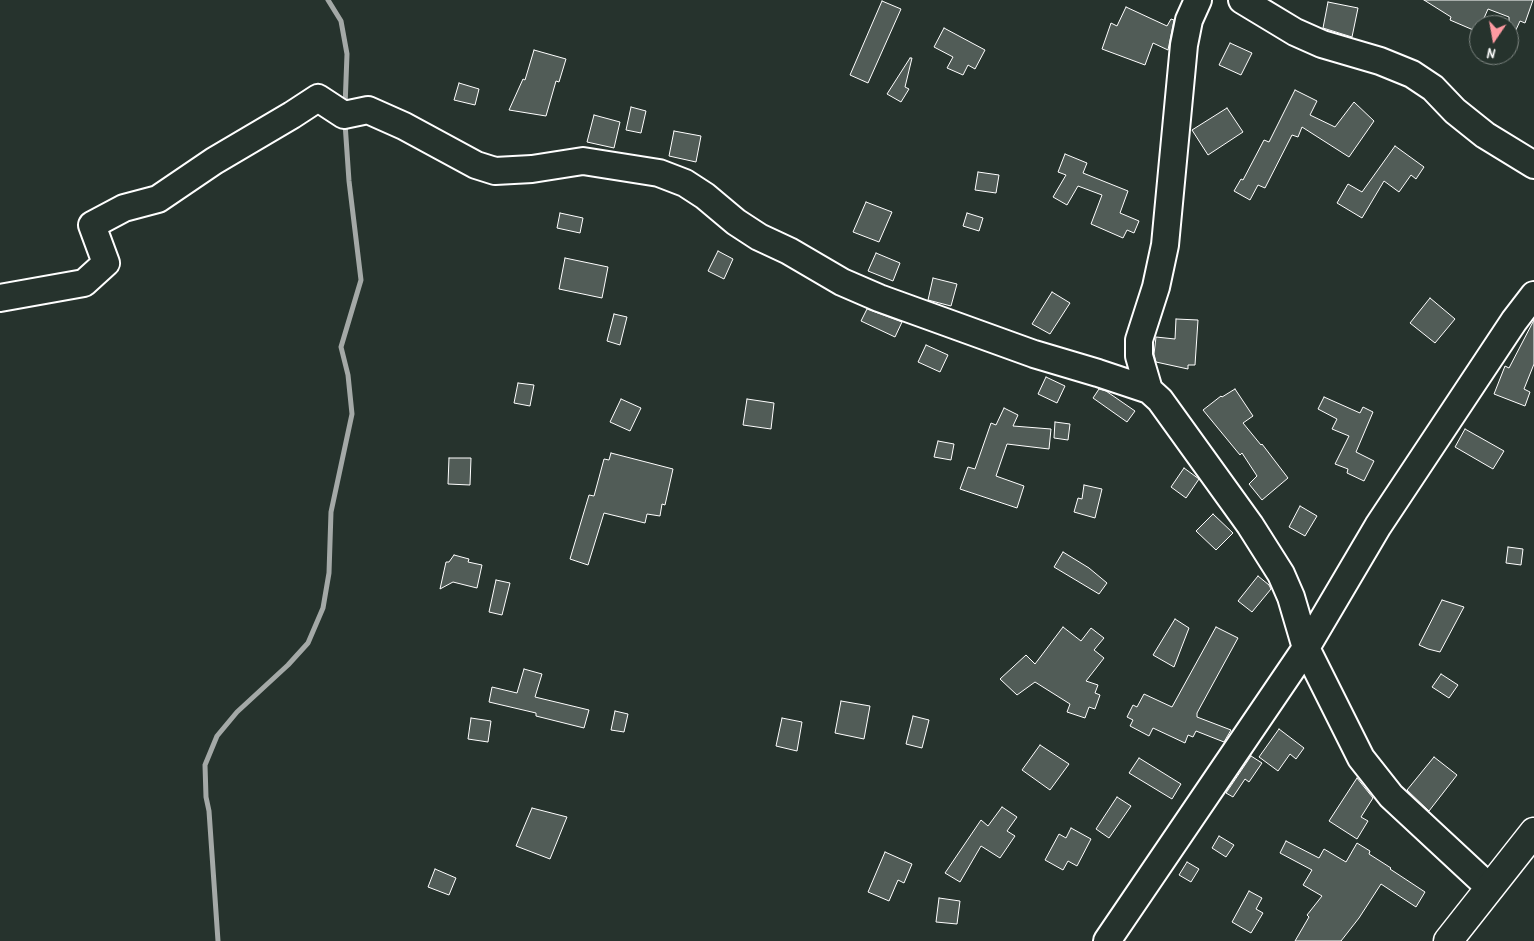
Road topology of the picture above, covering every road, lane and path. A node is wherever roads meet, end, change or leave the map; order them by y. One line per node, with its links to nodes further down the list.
1 (1198, 0): 6 (street)
2 (1242, 0): 3 (street)
3 (1534, 165)
4 (1534, 296): 7 (street)
5 (0, 298): 6 (street)
6 (1149, 390): 7 (street)
7 (1306, 648): 9 (street); 10 (street)
8 (1534, 832): 9 (main road)
9 (1490, 888): 11 (main road)
10 (1107, 941)
11 (1448, 941)

